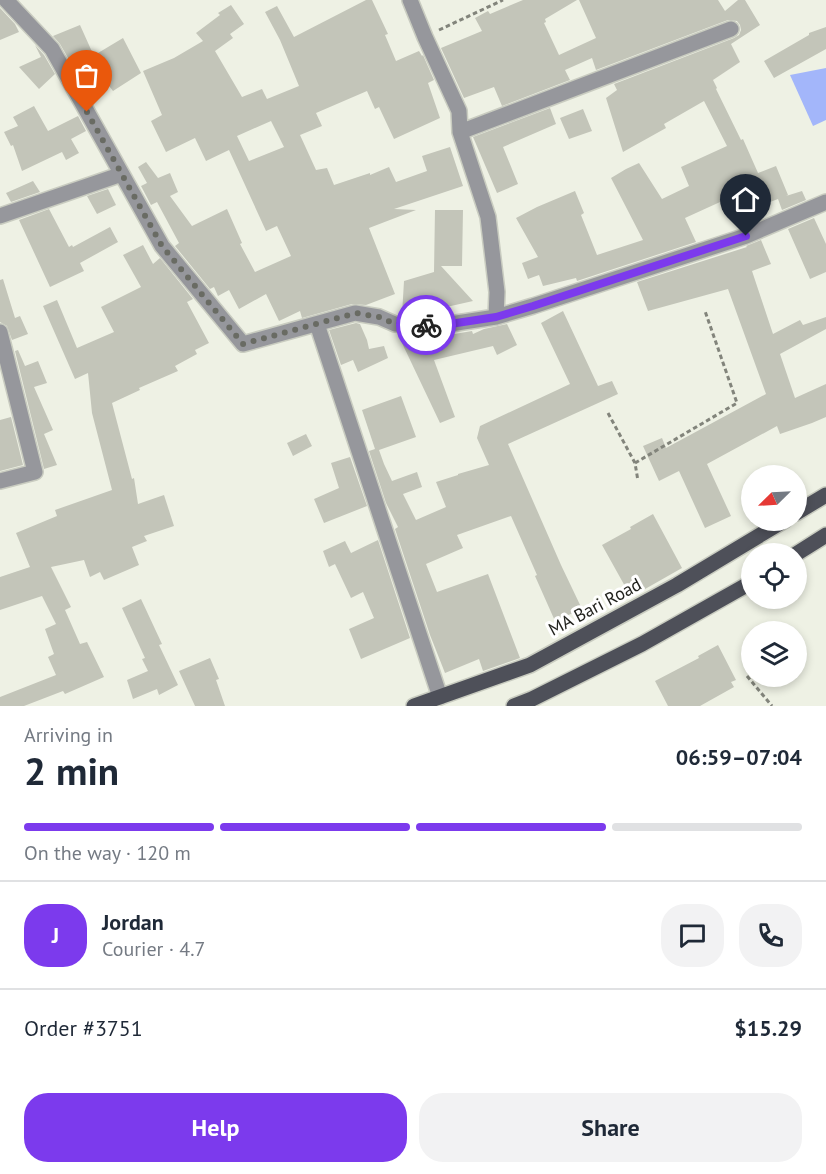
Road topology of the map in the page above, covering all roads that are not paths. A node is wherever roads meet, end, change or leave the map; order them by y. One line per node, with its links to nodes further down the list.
1 (6, 0): 5 (street)
2 (410, 0): 4 (street)
3 (730, 29): 4 (street)
4 (460, 132): 8 (street)
5 (122, 174): 7 (street); 9 (street)
6 (826, 202): 8 (street)
7 (0, 216)
8 (496, 317): 9 (street)
9 (317, 324): 18 (street)
10 (0, 332): 11 (street)
11 (0, 481)
12 (826, 495): 13 (main road)
13 (807, 506)
14 (767, 531): 18 (main road, MA Bari Road)
15 (826, 535): 16 (main road)
16 (807, 547)
17 (741, 588): 20 (main road)
18 (440, 697): 19 (main road, MA Bari Road)
19 (414, 706)
20 (514, 706)

